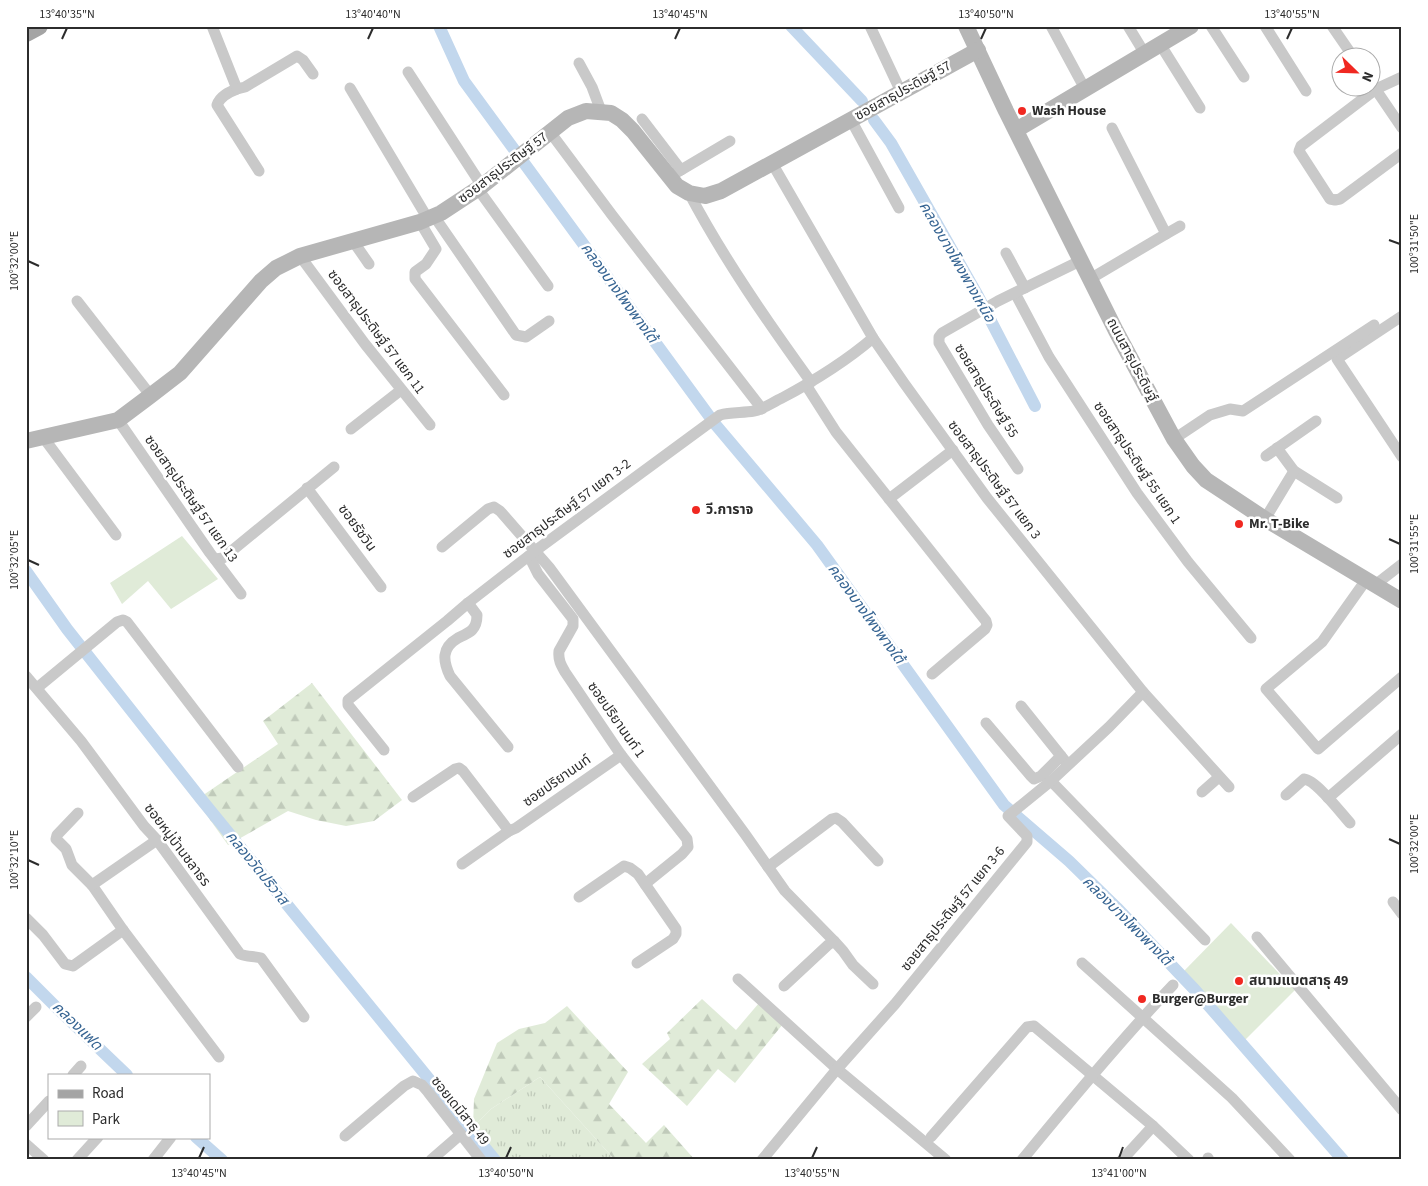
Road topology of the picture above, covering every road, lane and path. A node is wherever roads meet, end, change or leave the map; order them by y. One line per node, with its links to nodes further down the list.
1 (39, 26): 12 (main road)
2 (212, 26): 24 (street)
3 (870, 26): 27 (street)
4 (966, 26): 15 (street, ถนนสาธุประดิษฐ์)
5 (1050, 26): 25 (street)
6 (1128, 26): 16 (street)
7 (1191, 26): 11 (street)
8 (1211, 26): 20 (street)
9 (1265, 26): 26 (street)
10 (1332, 26): 14 (street)
11 (1174, 30): 13 (street)
12 (26, 33)
13 (1160, 44): 16 (street); 30 (street)
14 (1347, 48)
15 (978, 50): 27 (street, ซอยสาธุประดิษฐ์ 57); 36 (street, ถนนสาธุประดิษฐ์)
16 (1145, 54): 25 (street)
17 (579, 64): 31 (street)
18 (408, 72): 43 (street)
19 (314, 74): 24 (street)
20 (1244, 77)
21 (1402, 77): 22 (street)
22 (1380, 83)
23 (350, 88): 46 (street)
24 (237, 89): 41 (street)
25 (1085, 89): 36 (street)
26 (1306, 91)
27 (901, 92): 33 (street, ซอยสาธุประดิษฐ์ 57)
28 (1380, 95): 35 (street)
29 (1358, 98): 39 (street)
30 (1200, 108)
31 (601, 111): 37 (street, ซอยสาธุประดิษฐ์ 57); 42 (street)
32 (642, 118): 42 (street)
33 (851, 120): 40 (street, ซอยสาธุประดิษฐ์ 57); 45 (street)
34 (1112, 128): 48 (street)
35 (1402, 128)
36 (1016, 130): 52 (street, ถนนสาธุประดิษฐ์)
37 (550, 132): 43 (street, ซอยสาธุประดิษฐ์ 57); 66 (street)
38 (730, 141): 42 (street)
39 (1402, 153)
40 (772, 164): 44 (street, ซอยสาธุประดิษฐ์ 57); 61 (street, ซอยสาธุประดิษฐ์ 57 แยก 3)
41 (259, 171)
42 (675, 174): 44 (street)
43 (480, 188): 46 (street, ซอยสาธุประดิษฐ์ 57); 55 (street)
44 (689, 193): 62 (street)
45 (900, 208)
46 (427, 219): 49 (street, ซอยสาธุประดิษฐ์ 57); 59 (street); 64 (street)
47 (1180, 226): 48 (street)
48 (1166, 234): 54 (street)
49 (352, 241): 51 (street, ซอยสาธุประดิษฐ์ 57); 53 (street)
50 (1006, 253): 56 (street, ซอยสาธุประดิษฐ์ 55 แยก 1)
51 (300, 256): 63 (street, ซอยสาธุประดิษฐ์ 57 แยก 11); 65 (street, ซอยสาธุประดิษฐ์ 57)
52 (1080, 260): 54 (street, ถนนสาธุประดิษฐ์); 56 (street, ซอยสาธุประดิษฐ์ 55)
53 (369, 264)
54 (1090, 279): 72 (street, ถนนสาธุประดิษฐ์)
55 (548, 286)
56 (1020, 290): 79 (street, ซอยสาธุประดิษฐ์ 55); 95 (street, ซอยสาธุประดิษฐ์ 55 แยก 1)
57 (77, 300): 65 (street)
58 (1402, 316): 77 (street)
59 (549, 322)
60 (1374, 325): 72 (street)
61 (873, 338): 62 (street, ซอยสาธุประดิษฐ์ 57 แยก 3-2); 75 (street, ซอยสาธุประดิษฐ์ 57 แยก 3)
62 (808, 383): 66 (street, ซอยสาธุประดิษฐ์ 57 แยก 3-2); 83 (street)
63 (401, 390): 69 (street, ซอยสาธุประดิษฐ์ 57 แยก 11); 70 (street)
64 (504, 395)
65 (151, 396): 67 (street, ซอยสาธุประดิษฐ์ 57)
66 (762, 409): 87 (street, ซอยสาธุประดิษฐ์ 57 แยก 3-2)
67 (118, 420): 71 (street, ซอยสาธุประดิษฐ์ 57); 88 (street, ซอยสาธุประดิษฐ์ 57 แยก 13)
68 (1316, 420): 74 (street)
69 (430, 425)
70 (352, 429)
71 (42, 437): 73 (street, ซอยสาธุประดิษฐ์ 57); 85 (street)
72 (1174, 439): 84 (street, ถนนสาธุประดิษฐ์)
73 (26, 441)
74 (1277, 448): 76 (street); 80 (street)
75 (952, 450): 83 (street); 99 (street, ซอยสาธุประดิษฐ์ 57 แยก 3)
76 (1266, 456)
77 (1402, 457)
78 (334, 467): 81 (street)
79 (1018, 468)
80 (1294, 471): 82 (street); 84 (street)
81 (308, 488): 88 (street); 91 (street, ซอยรัชวิน)
82 (1337, 498)
83 (889, 499): 96 (street)
84 (1265, 519): 90 (street, ถนนสาธุประดิษฐ์)
85 (116, 535)
86 (442, 547): 87 (street)
87 (532, 553): 94 (street, ซอยสาธุประดิษฐ์ 57 แยก 3-2); 105 (street, ซอยปริยานนท์ 1); 121 (street)
88 (215, 559): 92 (street, ซอยสาธุประดิษฐ์ 57 แยก 13)
89 (1402, 564): 90 (street)
90 (1370, 582): 93 (street, ถนนสาธุประดิษฐ์); 97 (street)
91 (381, 587)
92 (242, 594)
93 (1402, 601)
94 (468, 603): 103 (street); 104 (street, ซอยสาธุประดิษฐ์ 57 แยก 3-2)
95 (1251, 638)
96 (932, 674)
97 (1402, 677)
98 (31, 682): 107 (street); 118 (street, ซอยหมู่บ้านชลาธร)
99 (1143, 692): 106 (street, ซอยสาธุประดิษฐ์ 57 แยก 3-6); 108 (street, ซอยสาธุประดิษฐ์ 57 แยก 3)
100 (1021, 706): 106 (street)
101 (986, 723): 106 (street)
102 (1402, 734): 114 (street)
103 (508, 747)
104 (384, 750)
105 (621, 755): 117 (street, ซอยปริยานนท์); 123 (street, ซอยปริยานนท์ 1)
106 (1065, 760): 109 (street, ซอยสาธุประดิษฐ์ 57 แยก 3-6)
107 (238, 767)
108 (1219, 777): 110 (street, ซอยสาธุประดิษฐ์ 57 แยก 3); 111 (street)
109 (1051, 781): 130 (street); 143 (street, ซอยสาธุประดิษฐ์ 57 แยก 3-6)
110 (1229, 787)
111 (1202, 792)
112 (1286, 795): 114 (street)
113 (413, 796): 117 (street)
114 (1328, 798): 116 (street)
115 (78, 813): 122 (street)
116 (1350, 823)
117 (509, 831): 120 (street, ซอยปริยานนท์)
118 (157, 840): 122 (street); 140 (street, ซอยหมู่บ้านชลาธร)
119 (878, 862): 121 (street)
120 (462, 864)
121 (768, 867): 131 (street)
122 (92, 884): 128 (street)
123 (645, 884): 124 (street); 132 (street)
124 (579, 897)
125 (1393, 902): 126 (street)
126 (1402, 914)
127 (26, 918): 128 (street)
128 (123, 930): 142 (street)
129 (1257, 936): 146 (street)
130 (1205, 940)
131 (834, 941): 135 (street); 137 (street)
132 (637, 963)
133 (1082, 963): 141 (street)
134 (738, 979): 143 (street)
135 (873, 984)
136 (1173, 985): 141 (street)
137 (784, 986)
138 (36, 1006): 139 (street)
139 (26, 1017)
140 (304, 1017)
141 (1142, 1017): 144 (street); 165 (street)
142 (219, 1058)
143 (837, 1069): 160 (street, ซอยสาธุประดิษฐ์ 57 แยก 3-6); 161 (street)
144 (1092, 1075): 148 (street); 151 (street); 162 (street)
145 (48, 1103): 147 (street)
146 (1402, 1110)
147 (26, 1126)
148 (1153, 1126): 163 (street); 164 (street)
149 (461, 1134): 150 (street, ซอยเดมีสาธุ 49); 158 (street); 159 (street, ซอยเดมีสาธุ 49)
150 (345, 1136)
151 (932, 1137)
152 (97, 1138): 156 (street)
153 (170, 1138): 157 (street)
154 (26, 1144): 155 (street)
155 (44, 1160)
156 (77, 1160)
157 (152, 1160)
158 (431, 1160)
159 (481, 1160)
160 (762, 1160)
161 (946, 1160)
162 (1022, 1160)
163 (1122, 1160)
164 (1189, 1160)
165 (1290, 1160)

